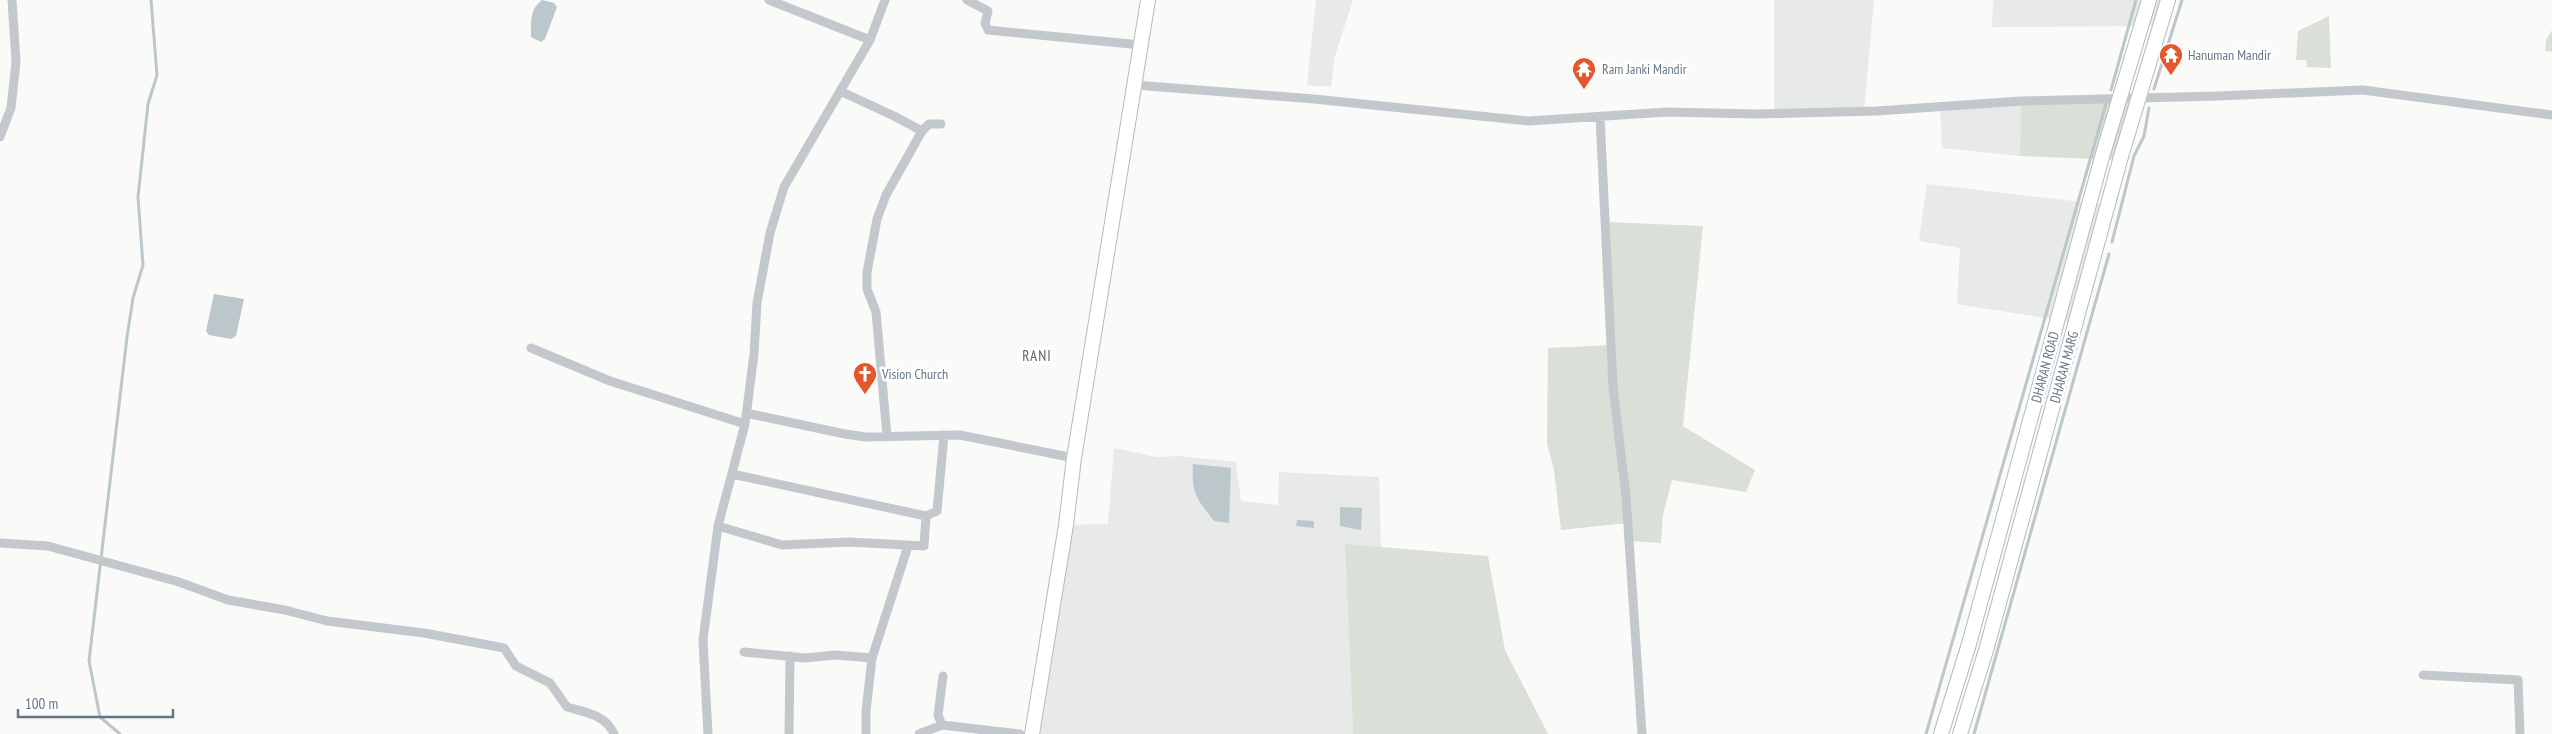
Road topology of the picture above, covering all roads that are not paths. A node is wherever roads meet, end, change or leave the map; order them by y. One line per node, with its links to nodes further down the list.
1 (12, 0): 18 (street)
2 (769, 0): 8 (street)
3 (885, 0): 8 (street)
4 (968, 0): 9 (street)
5 (1148, 0): 9 (main road)
6 (2149, 0): 12 (main road, DHARAN ROAD)
7 (2168, 0): 13 (main road, DHARAN MARG)
8 (870, 40): 11 (street)
9 (1141, 45): 10 (main road)
10 (1136, 85): 15 (street); 26 (main road)
11 (840, 91): 17 (street); 22 (street)
12 (2120, 98): 13 (street); 15 (street); 19 (main road, DHARAN ROAD)
13 (2138, 98): 14 (street); 20 (main road, DHARAN MARG)
14 (2552, 115)
15 (1600, 116): 45 (street)
16 (941, 124): 17 (street)
17 (922, 131): 25 (street)
18 (0, 137)
19 (2053, 340): 20 (main road); 46 (main road, DHARAN ROAD)
20 (2070, 345): 47 (main road, DHARAN MARG)
21 (531, 348): 23 (street)
22 (746, 413): 23 (street); 25 (street)
23 (745, 424): 27 (street)
24 (944, 435): 25 (street); 26 (street); 28 (street)
25 (887, 436)
26 (1074, 458): 44 (main road)
27 (732, 474): 28 (street); 29 (street)
28 (926, 516): 31 (street)
29 (718, 526): 31 (street); 39 (street)
30 (0, 543): 38 (street)
31 (908, 546): 34 (street)
32 (744, 652): 33 (street)
33 (790, 656): 34 (street); 40 (street)
34 (872, 658): 41 (street)
35 (2423, 674): 48 (street)
36 (943, 676): 37 (street)
37 (942, 725): 42 (street); 43 (street)
38 (614, 734)
39 (708, 734)
40 (789, 734)
41 (866, 734)
42 (919, 734)
43 (1020, 734)
44 (1032, 734)
45 (1642, 734)
46 (1941, 734)
47 (1960, 734)
48 (2520, 734)

